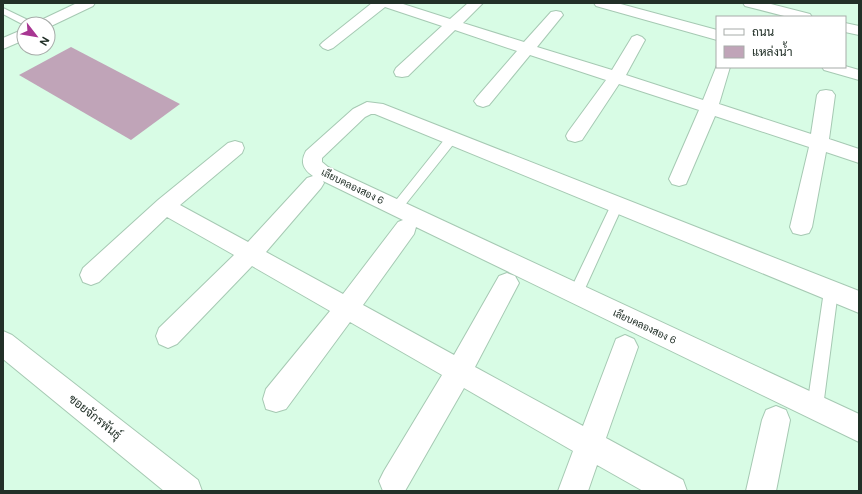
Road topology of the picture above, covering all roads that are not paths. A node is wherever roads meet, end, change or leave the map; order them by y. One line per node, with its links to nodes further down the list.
1 (88, 3): 11 (street)
2 (381, 3): 19 (street)
3 (386, 3): 12 (street)
4 (476, 3): 12 (street)
5 (602, 3): 15 (street)
6 (750, 3): 9 (street)
7 (3, 11): 10 (lane)
8 (556, 15): 20 (street)
9 (802, 16)
10 (16, 18)
11 (56, 18)
12 (453, 25): 20 (street); 23 (street)
13 (846, 27): 14 (street)
14 (859, 30)
15 (716, 35)
16 (16, 38): 18 (street)
17 (637, 40): 25 (street)
18 (3, 44)
19 (328, 46)
20 (528, 49): 25 (street); 27 (street)
21 (723, 68): 28 (street)
22 (834, 68): 24 (street)
23 (402, 72)
24 (859, 75)
25 (616, 77): 28 (street); 29 (street)
26 (826, 95): 31 (street)
27 (483, 101)
28 (709, 108): 31 (street); 34 (street)
29 (575, 136)
30 (452, 138): 36 (street, เลียบคลองสอง 6); 38 (lane); 38 (street, เลียบคลองสอง 6)
31 (819, 143): 33 (street); 39 (street)
32 (235, 148): 37 (street)
33 (859, 156)
34 (679, 179)
35 (314, 183): 40 (street)
36 (617, 205): 43 (street, เลียบคลองสอง 6); 44 (lane)
37 (166, 206): 40 (street); 41 (street)
38 (401, 218): 44 (street, เลียบคลองสอง 6); 46 (street)
39 (800, 227)
40 (250, 254): 46 (street); 47 (street)
41 (91, 275)
42 (507, 284): 50 (street)
43 (831, 291): 45 (street, เลียบคลองสอง 6); 52 (lane)
44 (576, 293): 52 (street, เลียบคลองสอง 6)
45 (859, 302)
46 (347, 308): 50 (street); 51 (street)
47 (168, 336)
48 (3, 343): 57 (street, ซอยจักรพันธุ์)
49 (625, 347): 55 (street)
50 (459, 371): 55 (street); 56 (street)
51 (276, 399)
52 (815, 406): 54 (street, เลียบคลองสอง 6)
53 (776, 420): 60 (street)
54 (859, 428)
55 (591, 445): 58 (street); 59 (street)
56 (394, 481)
57 (187, 491)
58 (573, 491)
59 (672, 491)
60 (761, 491)

